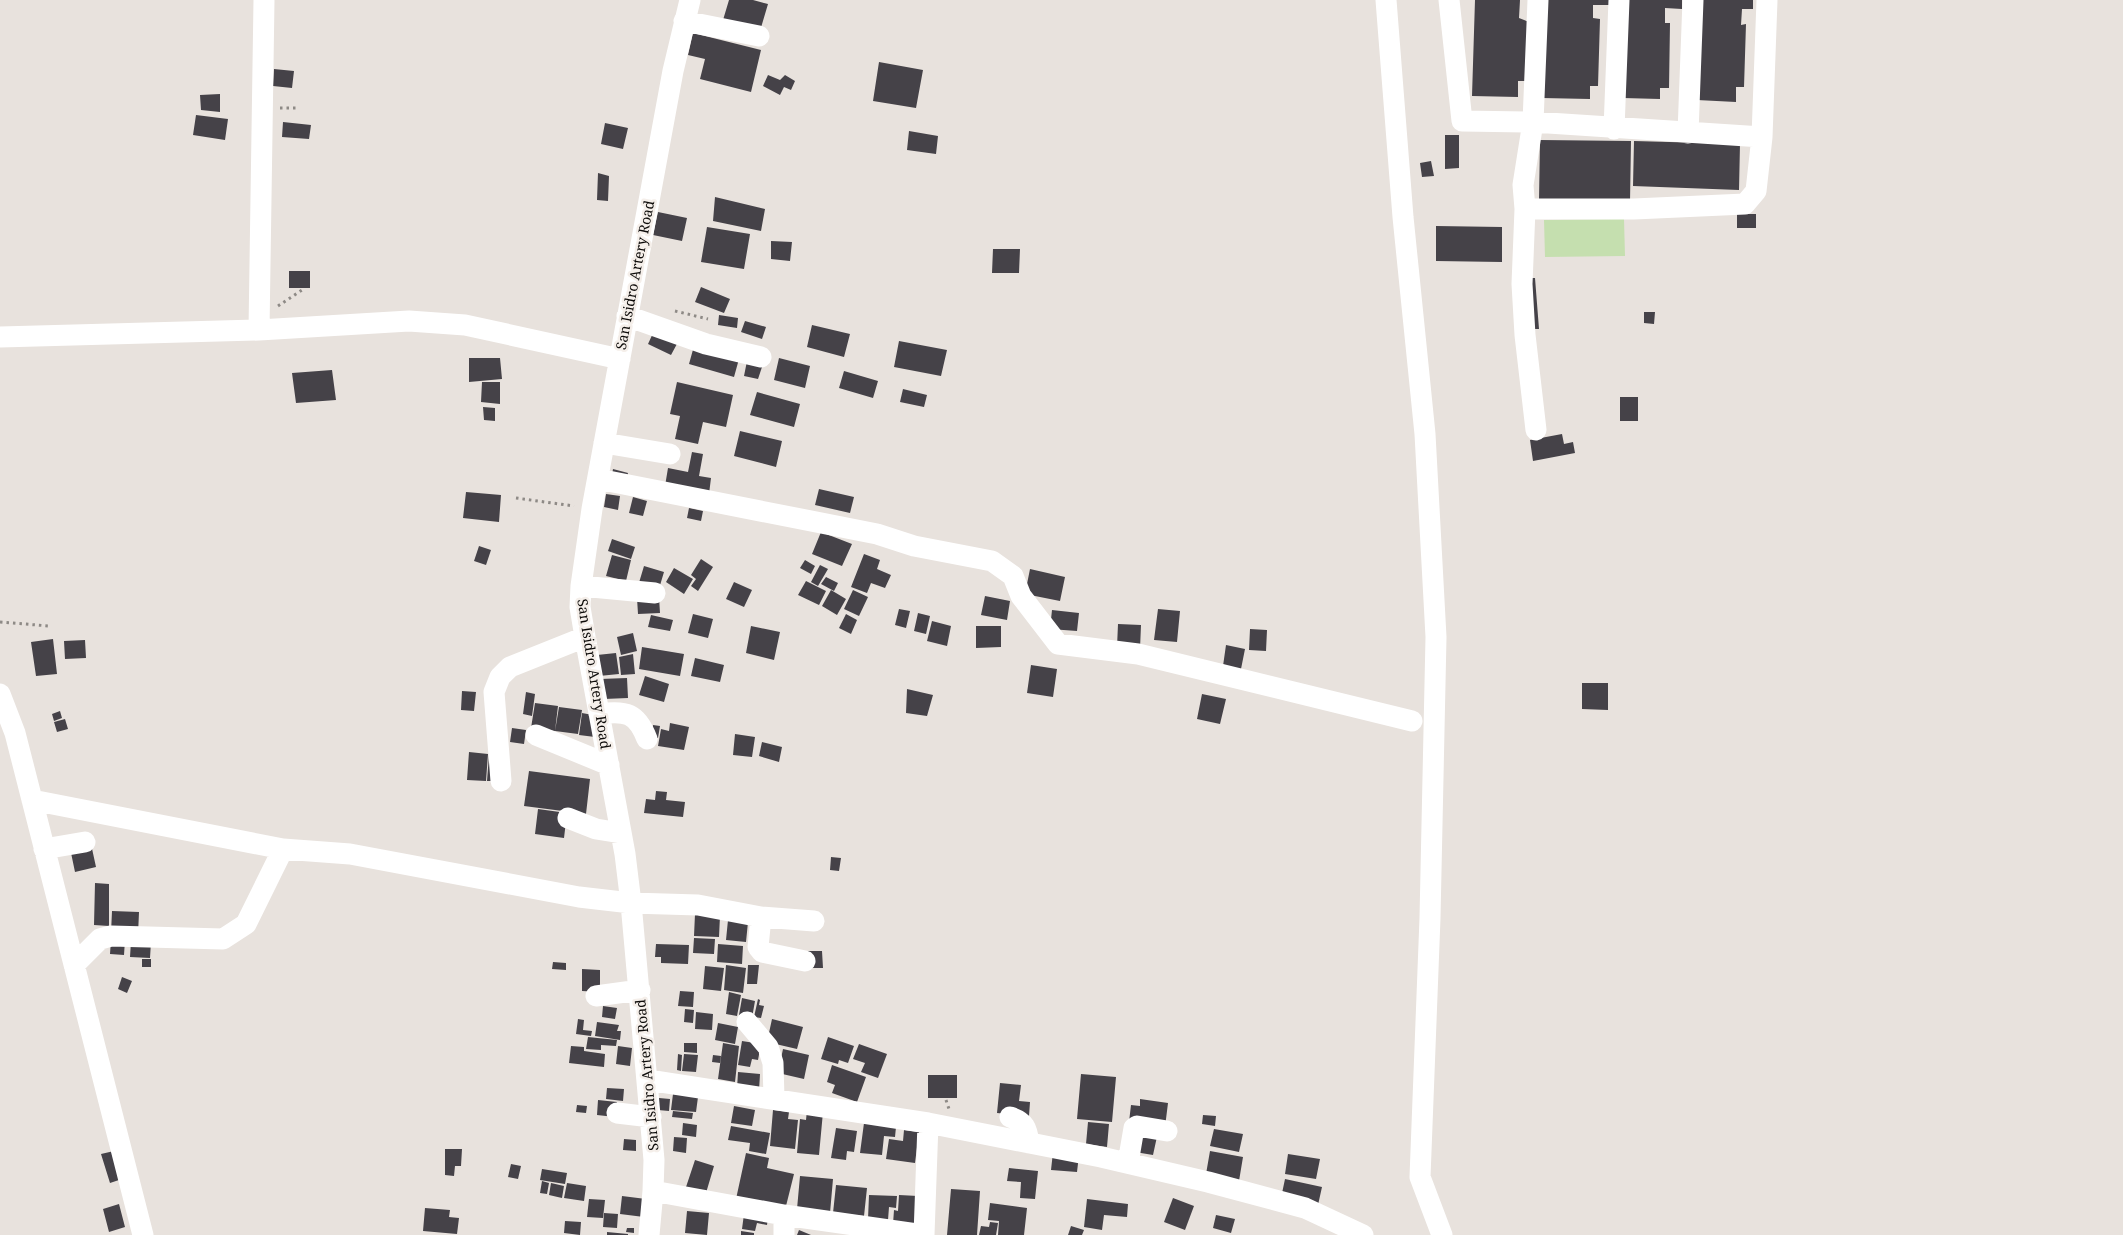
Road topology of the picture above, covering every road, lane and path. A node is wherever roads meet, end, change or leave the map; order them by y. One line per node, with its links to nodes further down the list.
1 (264, 0): 17 (street)
2 (690, 0): 9 (street, San Isidro Artery Road)
3 (1386, 0): 68 (street)
4 (1450, 0): 11 (street)
5 (1538, 0): 11 (street)
6 (1618, 0): 12 (street)
7 (1693, 0): 13 (street)
8 (1768, 0): 14 (street)
9 (684, 21): 10 (street); 16 (street, San Isidro Artery Road)
10 (759, 36)
11 (1533, 122): 12 (street); 15 (street)
12 (1614, 129): 13 (street)
13 (1688, 133): 14 (street)
14 (1762, 138): 15 (street)
15 (1525, 209): 21 (street)
16 (627, 316): 19 (street); 20 (street, San Isidro Artery Road)
17 (259, 330): 18 (street); 20 (street)
18 (0, 337)
19 (761, 357)
20 (620, 359): 22 (street, San Isidro Artery Road)
21 (1536, 430)
22 (604, 443): 23 (street); 24 (street, San Isidro Artery Road)
23 (670, 454)
24 (598, 479): 26 (street, San Isidro Artery Road); 34 (street)
25 (516, 498): 26 (path)
26 (592, 509): 27 (street, San Isidro Artery Road)
27 (580, 586): 28 (street); 31 (street, San Isidro Artery Road)
28 (655, 593)
29 (0, 622): 30 (path)
30 (49, 626)
31 (585, 637): 33 (street, San Isidro Artery Road); 38 (street)
32 (0, 694): 39 (street)
33 (599, 714): 36 (street); 37 (street, San Isidro Artery Road)
34 (1412, 721)
35 (536, 735): 37 (street)
36 (647, 739)
37 (609, 765): 41 (street, San Isidro Artery Road)
38 (501, 780)
39 (32, 800): 43 (street); 44 (street)
40 (568, 818): 41 (street)
41 (621, 833): 45 (street, San Isidro Artery Road)
42 (85, 842): 43 (street)
43 (44, 849): 49 (street)
44 (282, 850): 45 (street); 49 (street)
45 (631, 903): 46 (street); 50 (street, San Isidro Artery Road)
46 (761, 917): 47 (street); 48 (street)
47 (814, 921)
48 (805, 961)
49 (74, 965): 64 (street)
50 (640, 990): 51 (street); 53 (street, San Isidro Artery Road)
51 (596, 996)
52 (747, 1022): 54 (street)
53 (648, 1080): 54 (street); 56 (street, San Isidro Artery Road)
54 (774, 1098): 58 (street)
55 (617, 1113): 56 (street)
56 (651, 1117): 62 (street, San Isidro Artery Road)
57 (1010, 1117): 60 (street)
58 (928, 1123): 60 (street); 66 (street)
59 (1167, 1131): 61 (street)
60 (1029, 1143): 61 (street)
61 (1128, 1163): 67 (street)
62 (654, 1191): 63 (street); 65 (street, San Isidro Artery Road)
63 (784, 1225): 66 (street)
64 (143, 1235)
65 (649, 1235)
66 (924, 1235)
67 (1363, 1235)
68 (1442, 1235)

